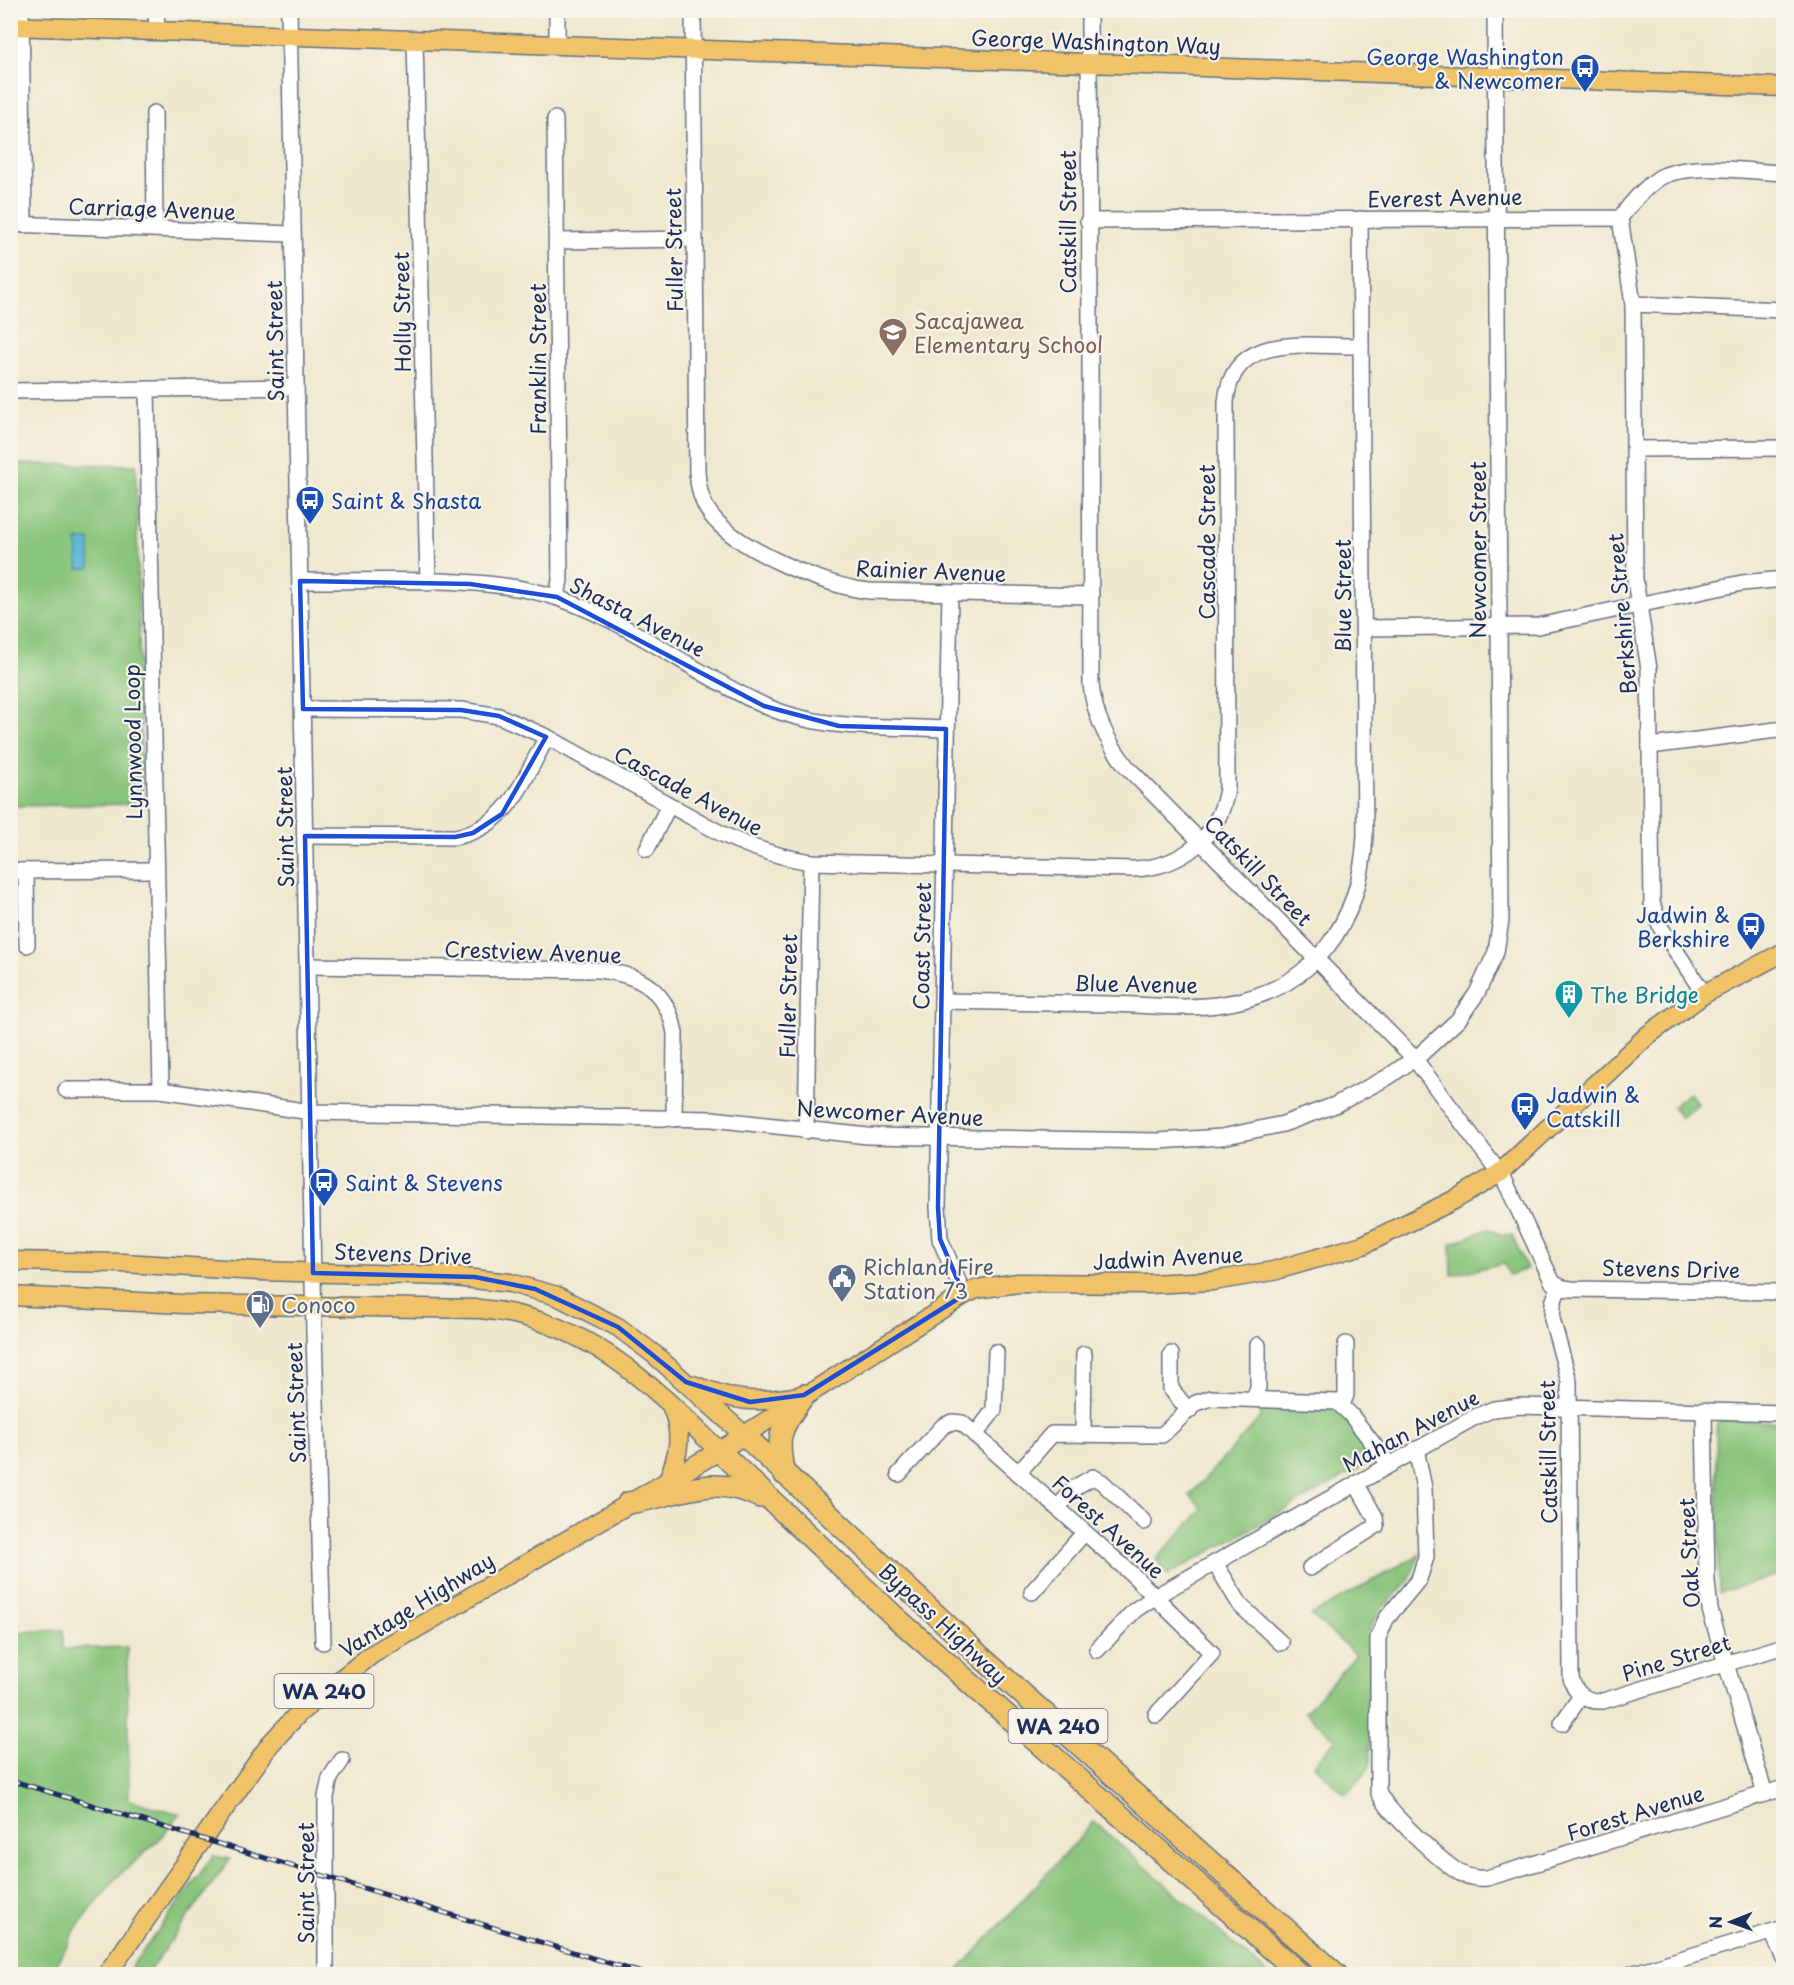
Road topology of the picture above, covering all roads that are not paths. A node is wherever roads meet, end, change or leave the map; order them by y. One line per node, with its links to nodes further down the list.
1 (156, 10): 8 (street)
2 (289, 10): 9 (street, Saint Street)
3 (557, 10): 11 (street)
4 (693, 10): 12 (street, Fuller Street)
5 (1089, 10): 13 (street, Catskill Street)
6 (1495, 10): 14 (street, Newcomer Street)
7 (17, 21): 8 (main road, George Washington Way); 23 (street)
8 (157, 30): 9 (main road, George Washington Way)
9 (289, 35): 10 (main road, George Washington Way); 25 (street, Saint Street)
10 (415, 40): 11 (main road, George Washington Way); 39 (street, Holly Street)
11 (557, 44): 12 (main road, George Washington Way)
12 (692, 49): 13 (main road, George Washington Way); 26 (street, Fuller Street)
13 (1088, 63): 14 (main road, George Washington Way); 22 (street, Catskill Street)
14 (1495, 77): 15 (main road, George Washington Way); 19 (street, Newcomer Street)
15 (1784, 87)
16 (154, 113): 24 (street)
17 (555, 119): 27 (street, Franklin Street)
18 (1784, 173): 20 (street)
19 (1497, 217): 20 (street, Everest Avenue); 21 (street, Everest Avenue); 45 (street, Newcomer Street)
20 (1620, 218): 28 (street, Berkshire Street)
21 (1360, 219): 22 (street, Everest Avenue); 30 (street, Blue Street)
22 (1088, 221): 41 (street, Catskill Street)
23 (17, 224): 24 (street, Carriage Avenue)
24 (156, 229): 25 (street, Carriage Avenue)
25 (292, 234): 31 (street, Saint Street)
26 (694, 239): 27 (street); 36 (street, Fuller Street)
27 (558, 241): 42 (street, Franklin Street)
28 (1634, 304): 29 (street); 35 (street, Berkshire Street)
29 (1784, 310)
30 (1361, 346): 44 (street, Blue Street); 53 (street, Cascade Street)
31 (296, 387): 32 (street); 38 (street, Saint Street)
32 (147, 390): 33 (street); 57 (street, Lynnwood Loop)
33 (10, 391)
34 (1784, 448): 35 (street)
35 (1634, 449): 43 (street, Berkshire Street)
36 (698, 488): 40 (street, Rainier Avenue)
37 (1784, 579): 43 (street)
38 (300, 582): 39 (street, Shasta Avenue); 46 (street, Saint Street)
39 (428, 583): 42 (street, Shasta Avenue)
40 (950, 593): 41 (street, Rainier Avenue); 47 (street, Coast Street)
41 (1091, 596): 53 (street, Catskill Street)
42 (557, 597): 47 (street, Shasta Avenue)
43 (1638, 606): 45 (street); 50 (street, Berkshire Street)
44 (1364, 627): 45 (street); 62 (street, Blue Street)
45 (1499, 627): 66 (street, Newcomer Street)
46 (303, 709): 49 (street, Cascade Avenue); 52 (street, Saint Street)
47 (946, 729): 56 (street, Coast Street)
48 (1784, 729): 50 (street)
49 (546, 737): 51 (street, Cascade Avenue); 52 (street)
50 (1650, 746): 64 (street, Berkshire Street)
51 (669, 805): 54 (street); 55 (street, Cascade Avenue)
52 (305, 836): 63 (street, Saint Street)
53 (1201, 841): 56 (street, Cascade Avenue); 62 (street, Catskill Street)
54 (647, 849)
55 (811, 862): 56 (street, Cascade Avenue); 71 (street, Fuller Street)
56 (944, 865): 65 (street, Coast Street)
57 (155, 870): 58 (street); 68 (street, Lynnwood Loop)
58 (26, 871): 59 (street); 60 (street)
59 (10, 872)
60 (27, 945)
61 (1784, 952): 64 (main road, Jadwin Avenue)
62 (1317, 959): 65 (street, Blue Avenue); 66 (street, Catskill Street)
63 (308, 966): 69 (street, Saint Street); 70 (street, Crestview Avenue)
64 (1704, 994): 73 (main road, Jadwin Avenue)
65 (942, 1001): 72 (street, Coast Street)
66 (1414, 1058): 72 (street, Newcomer Avenue); 73 (street, Catskill Street)
67 (66, 1090): 68 (street)
68 (161, 1090): 69 (street)
69 (311, 1112): 70 (street, Newcomer Avenue); 75 (street, Saint Street)
70 (674, 1119): 71 (street, Newcomer Avenue)
71 (806, 1131): 72 (street, Newcomer Avenue)
72 (939, 1137): 78 (street, Coast Street)
73 (1500, 1173): 76 (street, Catskill Street); 78 (main road, Jadwin Avenue)
74 (10, 1261): 75 (main road, Stevens Drive)
75 (313, 1273): 80 (street, Saint Street); 86 (main road, Stevens Drive)
76 (1559, 1287): 77 (street, Stevens Drive); 91 (street, Catskill Street)
77 (1784, 1292)
78 (964, 1295): 87 (main road, Jadwin Avenue)
79 (10, 1296): 80 (main road)
80 (313, 1306): 90 (main road); 115 (street, Saint Street)
81 (1346, 1344): 89 (street)
82 (1258, 1345): 88 (street)
83 (996, 1352): 97 (street)
84 (1084, 1354): 95 (street)
85 (1171, 1354): 93 (street)
86 (686, 1382): 87 (main road); 96 (main road, Stevens Drive)
87 (804, 1395): 96 (main road, Jadwin Avenue); 102 (highway)
88 (1254, 1399): 89 (street); 93 (street)
89 (1342, 1405): 100 (street)
90 (671, 1406): 99 (main road); 104 (main road)
91 (1569, 1407): 92 (street, Mahan Avenue); 98 (street, Mahan Avenue); 120 (street, Catskill Street)
92 (1704, 1410): 94 (street, Mahan Avenue); 119 (street, Oak Street)
93 (1188, 1411): 95 (street)
94 (1784, 1413)
95 (1083, 1433): 101 (street)
96 (744, 1435): 99 (main road, Jadwin Avenue / WA 240); 102 (highway, Bypass Highway / WA 240)
97 (975, 1435): 101 (street, Forest Avenue); 103 (street, Forest Avenue)
98 (1416, 1449): 100 (street, Mahan Avenue); 125 (street, Forest Avenue)
99 (719, 1451): 104 (main road, Vantage Highway / WA 240); 107 (highway, Bypass Highway)
100 (1389, 1464): 105 (street, Mahan Avenue)
101 (1018, 1473): 108 (street, Forest Avenue)
102 (784, 1474): 131 (highway, Bypass Highway / WA 240)
103 (899, 1474)
104 (668, 1480): 106 (main road, Vantage Highway / WA 240)
105 (1356, 1483): 111 (street, Mahan Avenue); 112 (street)
106 (628, 1503): 107 (highway, WA 240); 128 (main road, Vantage Highway / WA 240)
107 (776, 1504): 130 (highway, Bypass Highway / WA 240)
108 (1057, 1508): 109 (street); 110 (street, Forest Avenue)
109 (1144, 1522)
110 (1084, 1533): 113 (street); 114 (street, Forest Avenue)
111 (1215, 1563): 114 (street, Mahan Avenue); 116 (street)
112 (1310, 1568)
113 (1032, 1592)
114 (1156, 1596): 118 (street, Mahan Avenue); 121 (street, Forest Avenue)
115 (323, 1642)
116 (1281, 1643)
117 (1784, 1646): 119 (street, Pine Street)
118 (1097, 1650)
119 (1725, 1664): 120 (street, Pine Street); 125 (street, Oak Street)
120 (1581, 1696): 122 (street)
121 (1156, 1715)
122 (1562, 1723)
123 (342, 1760): 129 (street, Saint Street)
124 (1784, 1788): 125 (street, Forest Avenue)
125 (1765, 1794)
126 (1778, 1930): 127 (street); 132 (street)
127 (1784, 1958)
128 (107, 1974)
129 (326, 1974)
130 (1300, 1974)
131 (1336, 1974)
132 (1634, 1974)

